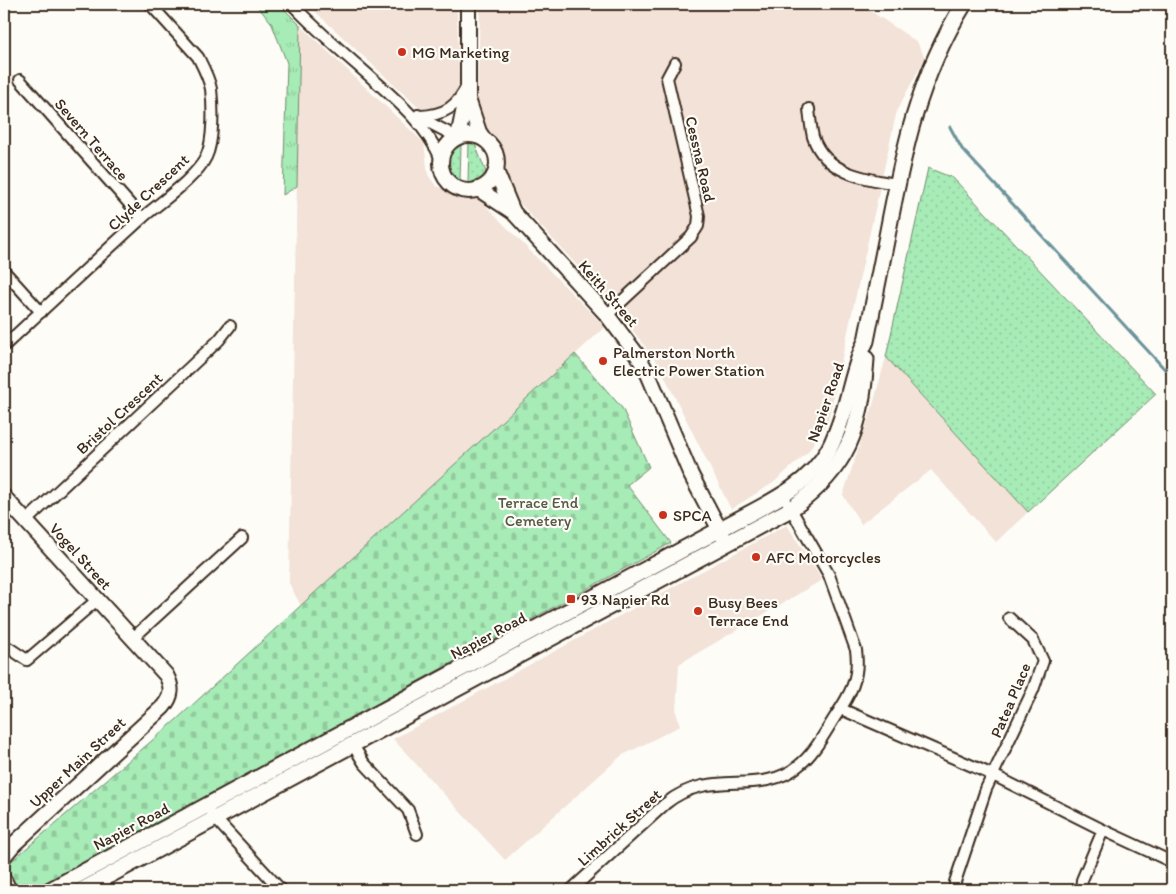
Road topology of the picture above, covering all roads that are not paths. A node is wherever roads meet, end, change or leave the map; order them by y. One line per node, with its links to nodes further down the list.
1 (150, 4): 19 (street, Clyde Crescent)
2 (292, 4): 9 (street)
3 (468, 4): 7 (main road)
4 (964, 4): 16 (highway, Napier Road)
5 (675, 63): 22 (street, Cessna Road)
6 (20, 80): 19 (street, Severn Terrace)
7 (468, 82): 8 (main road); 11 (street)
8 (468, 99): 12 (main road); 13 (main road)
9 (404, 108): 11 (street); 14 (street)
10 (809, 110): 16 (street)
11 (420, 116): 12 (street)
12 (457, 137): 13 (main road); 14 (main road)
13 (483, 138): 15 (main road)
14 (441, 159): 17 (main road)
15 (496, 171): 17 (main road); 18 (main road, Keith Street)
16 (897, 184): 24 (highway, Napier Road)
17 (478, 189): 18 (main road, Keith Street)
18 (513, 212): 22 (main road, Keith Street)
19 (142, 218): 21 (street, Clyde Crescent)
20 (4, 271): 21 (street)
21 (40, 312): 25 (street, Clyde Crescent)
22 (607, 315): 30 (main road, Keith Street)
23 (230, 326): 29 (street, Bristol Crescent)
24 (866, 340): 26 (highway, Napier Road); 28 (highway, Napier Road)
25 (4, 346)
26 (783, 494): 28 (street, Limbrick Street); 30 (highway, Napier Road)
27 (4, 497): 29 (main road, Vogel Street)
28 (791, 509): 30 (highway, Napier Road); 38 (street, Limbrick Street)
29 (26, 521): 32 (main road, Vogel Street)
30 (723, 536): 36 (highway, Napier Road)
31 (242, 538): 34 (street)
32 (97, 600): 34 (main road, Vogel Street); 35 (street)
33 (1009, 618): 40 (street, Patea Place)
34 (132, 639): 37 (main road, Vogel Street)
35 (9, 648)
36 (442, 687): 39 (highway, Napier Road); 41 (highway, Napier Road)
37 (172, 693): 44 (main road, Upper Main Street)
38 (841, 709): 40 (street); 51 (street, Limbrick Street)
39 (353, 745): 41 (highway, Napier Road); 43 (street)
40 (993, 775): 42 (street); 52 (street, Patea Place)
41 (211, 812): 48 (highway, Napier Road); 49 (highway, Napier Road); 50 (street)
42 (1103, 830): 45 (street); 53 (street)
43 (418, 834)
44 (4, 856)
45 (1172, 862)
46 (4, 880): 47 (main road)
47 (9, 890)
48 (50, 890)
49 (82, 890)
50 (281, 890)
51 (571, 890)
52 (955, 890)
53 (1081, 890)

